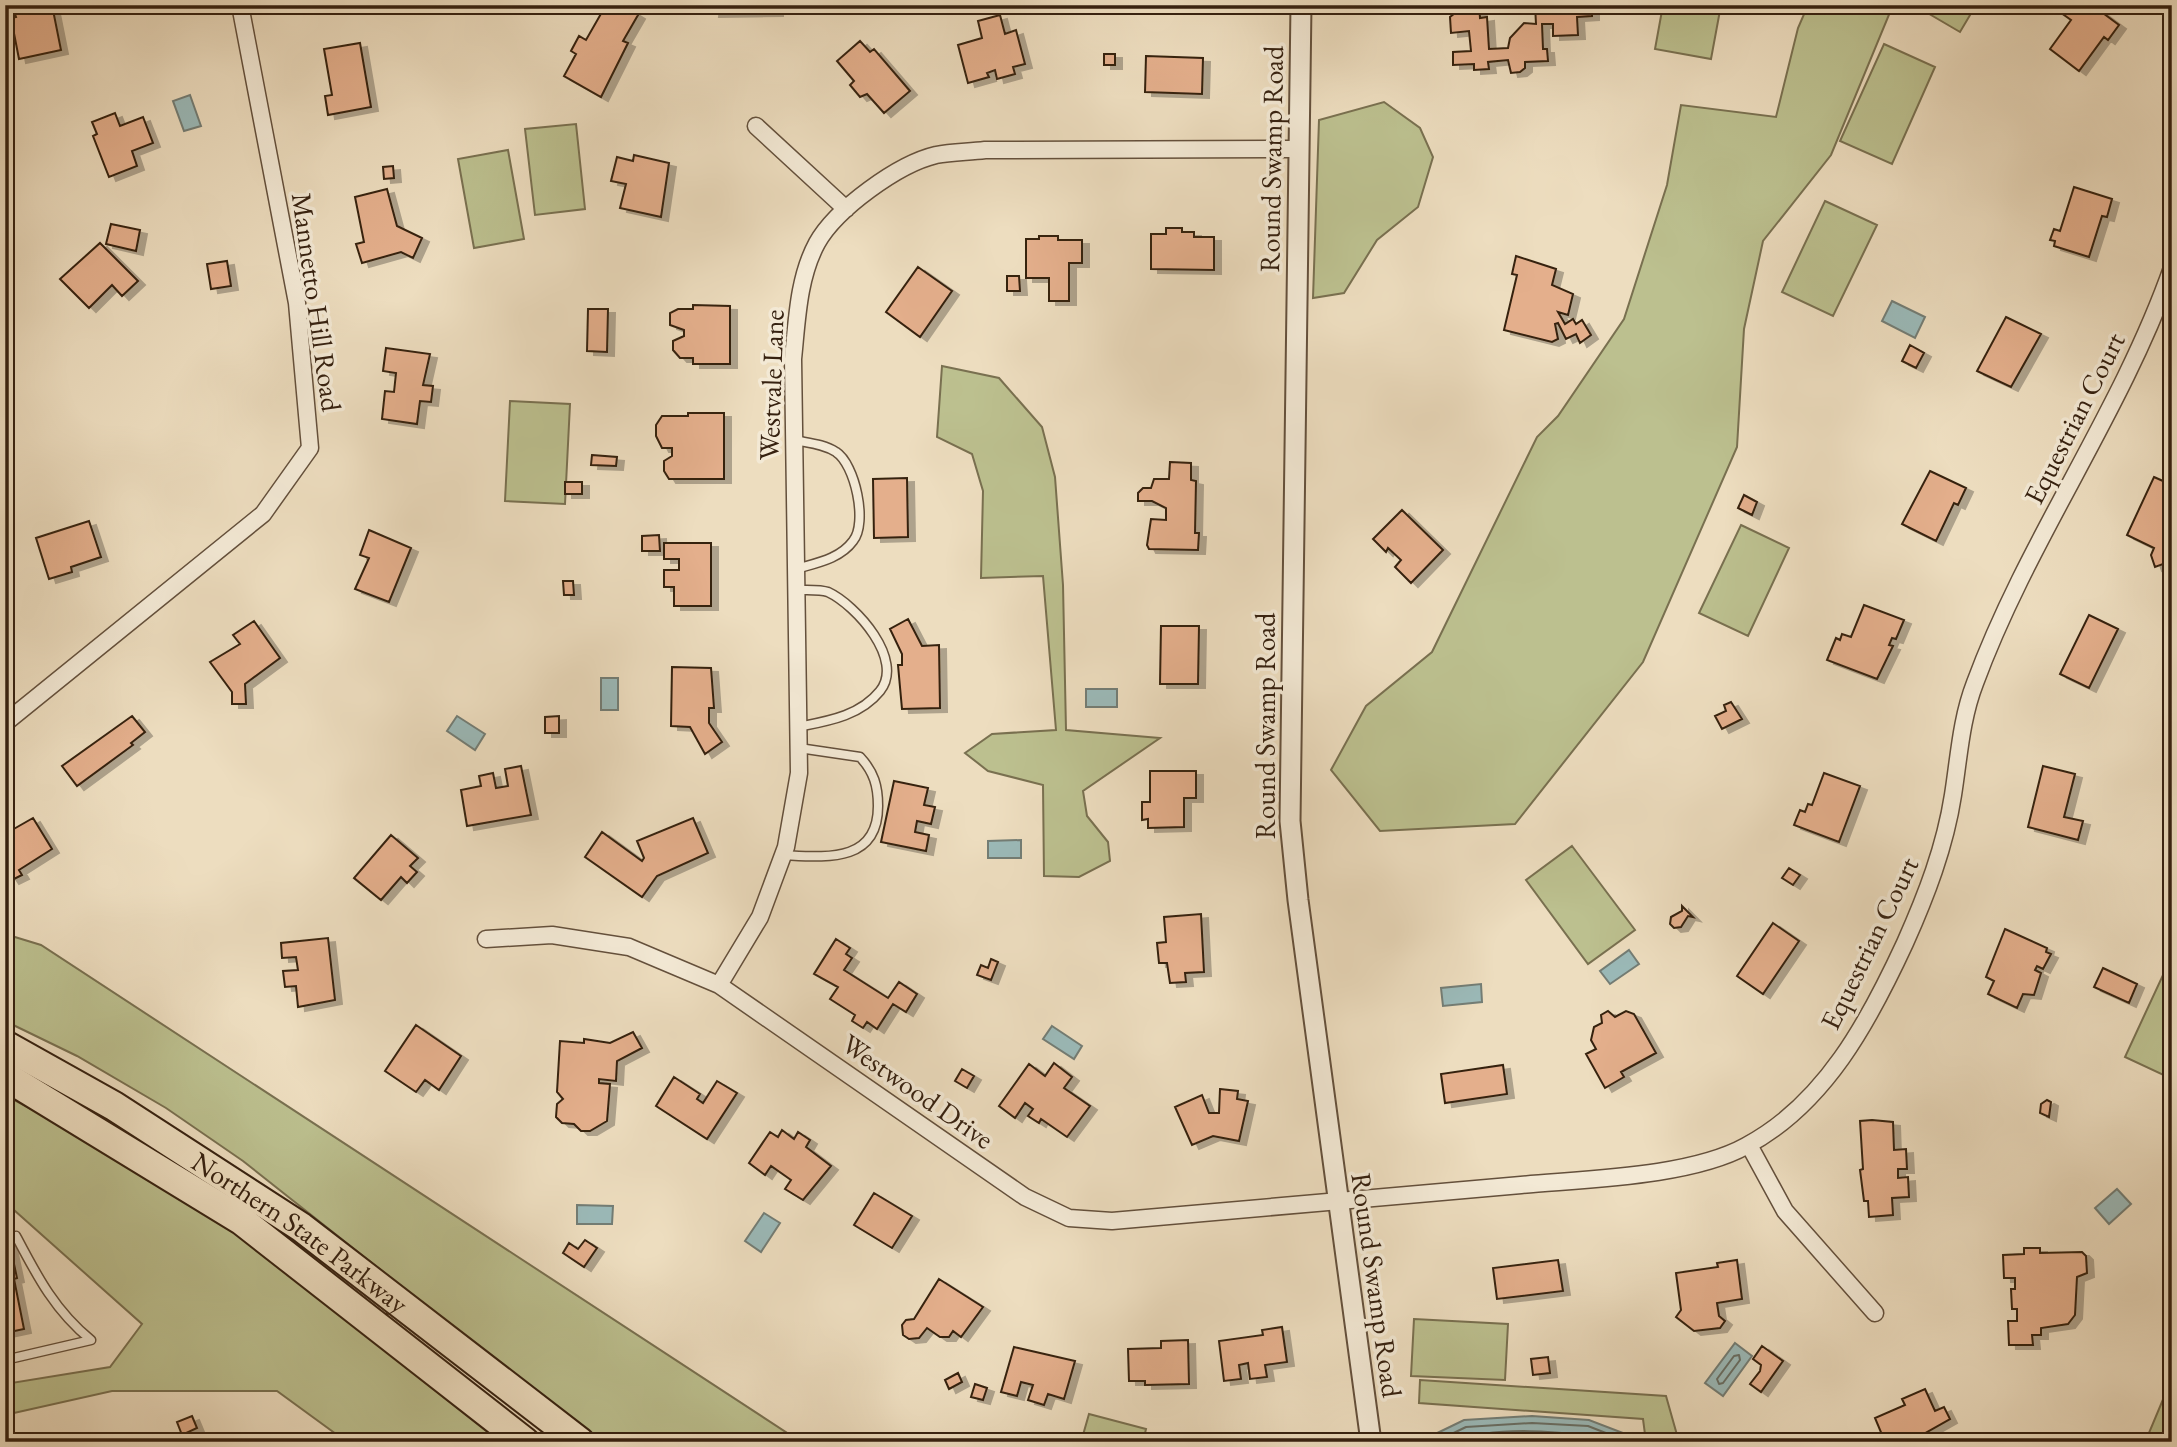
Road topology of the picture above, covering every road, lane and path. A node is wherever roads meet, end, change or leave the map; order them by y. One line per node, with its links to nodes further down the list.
1 (240, 5): 10 (street, Mannetto Hill Road)
2 (1301, 5): 4 (street, Round Swamp Road)
3 (756, 126): 5 (street)
4 (1299, 149): 5 (street, Westvale Lane); 19 (street, Round Swamp Road)
5 (846, 209): 7 (street, Westvale Lane)
6 (2172, 268): 18 (street, Equestrian Court)
7 (794, 440): 8 (street, Westvale Lane); 8 (lane)
8 (796, 569): 9 (street, Westvale Lane)
9 (796, 590): 11 (street, Westvale Lane); 11 (lane)
10 (5, 723)
11 (798, 727): 12 (street, Westvale Lane)
12 (799, 748): 13 (street, Westvale Lane); 13 (lane)
13 (783, 855): 15 (street, Westvale Lane)
14 (486, 939): 15 (street, Westwood Drive)
15 (719, 985): 19 (street, Westwood Drive)
16 (5, 1045): 24 (highway, Northern State Parkway)
17 (5, 1076): 23 (highway, Northern State Parkway)
18 (1749, 1145): 19 (street, Equestrian Court); 21 (street)
19 (1337, 1202): 25 (street, Round Swamp Road)
20 (16, 1236): 22 (lane)
21 (1875, 1313)
22 (5, 1360)
23 (525, 1442)
24 (580, 1442)
25 (1371, 1442)

